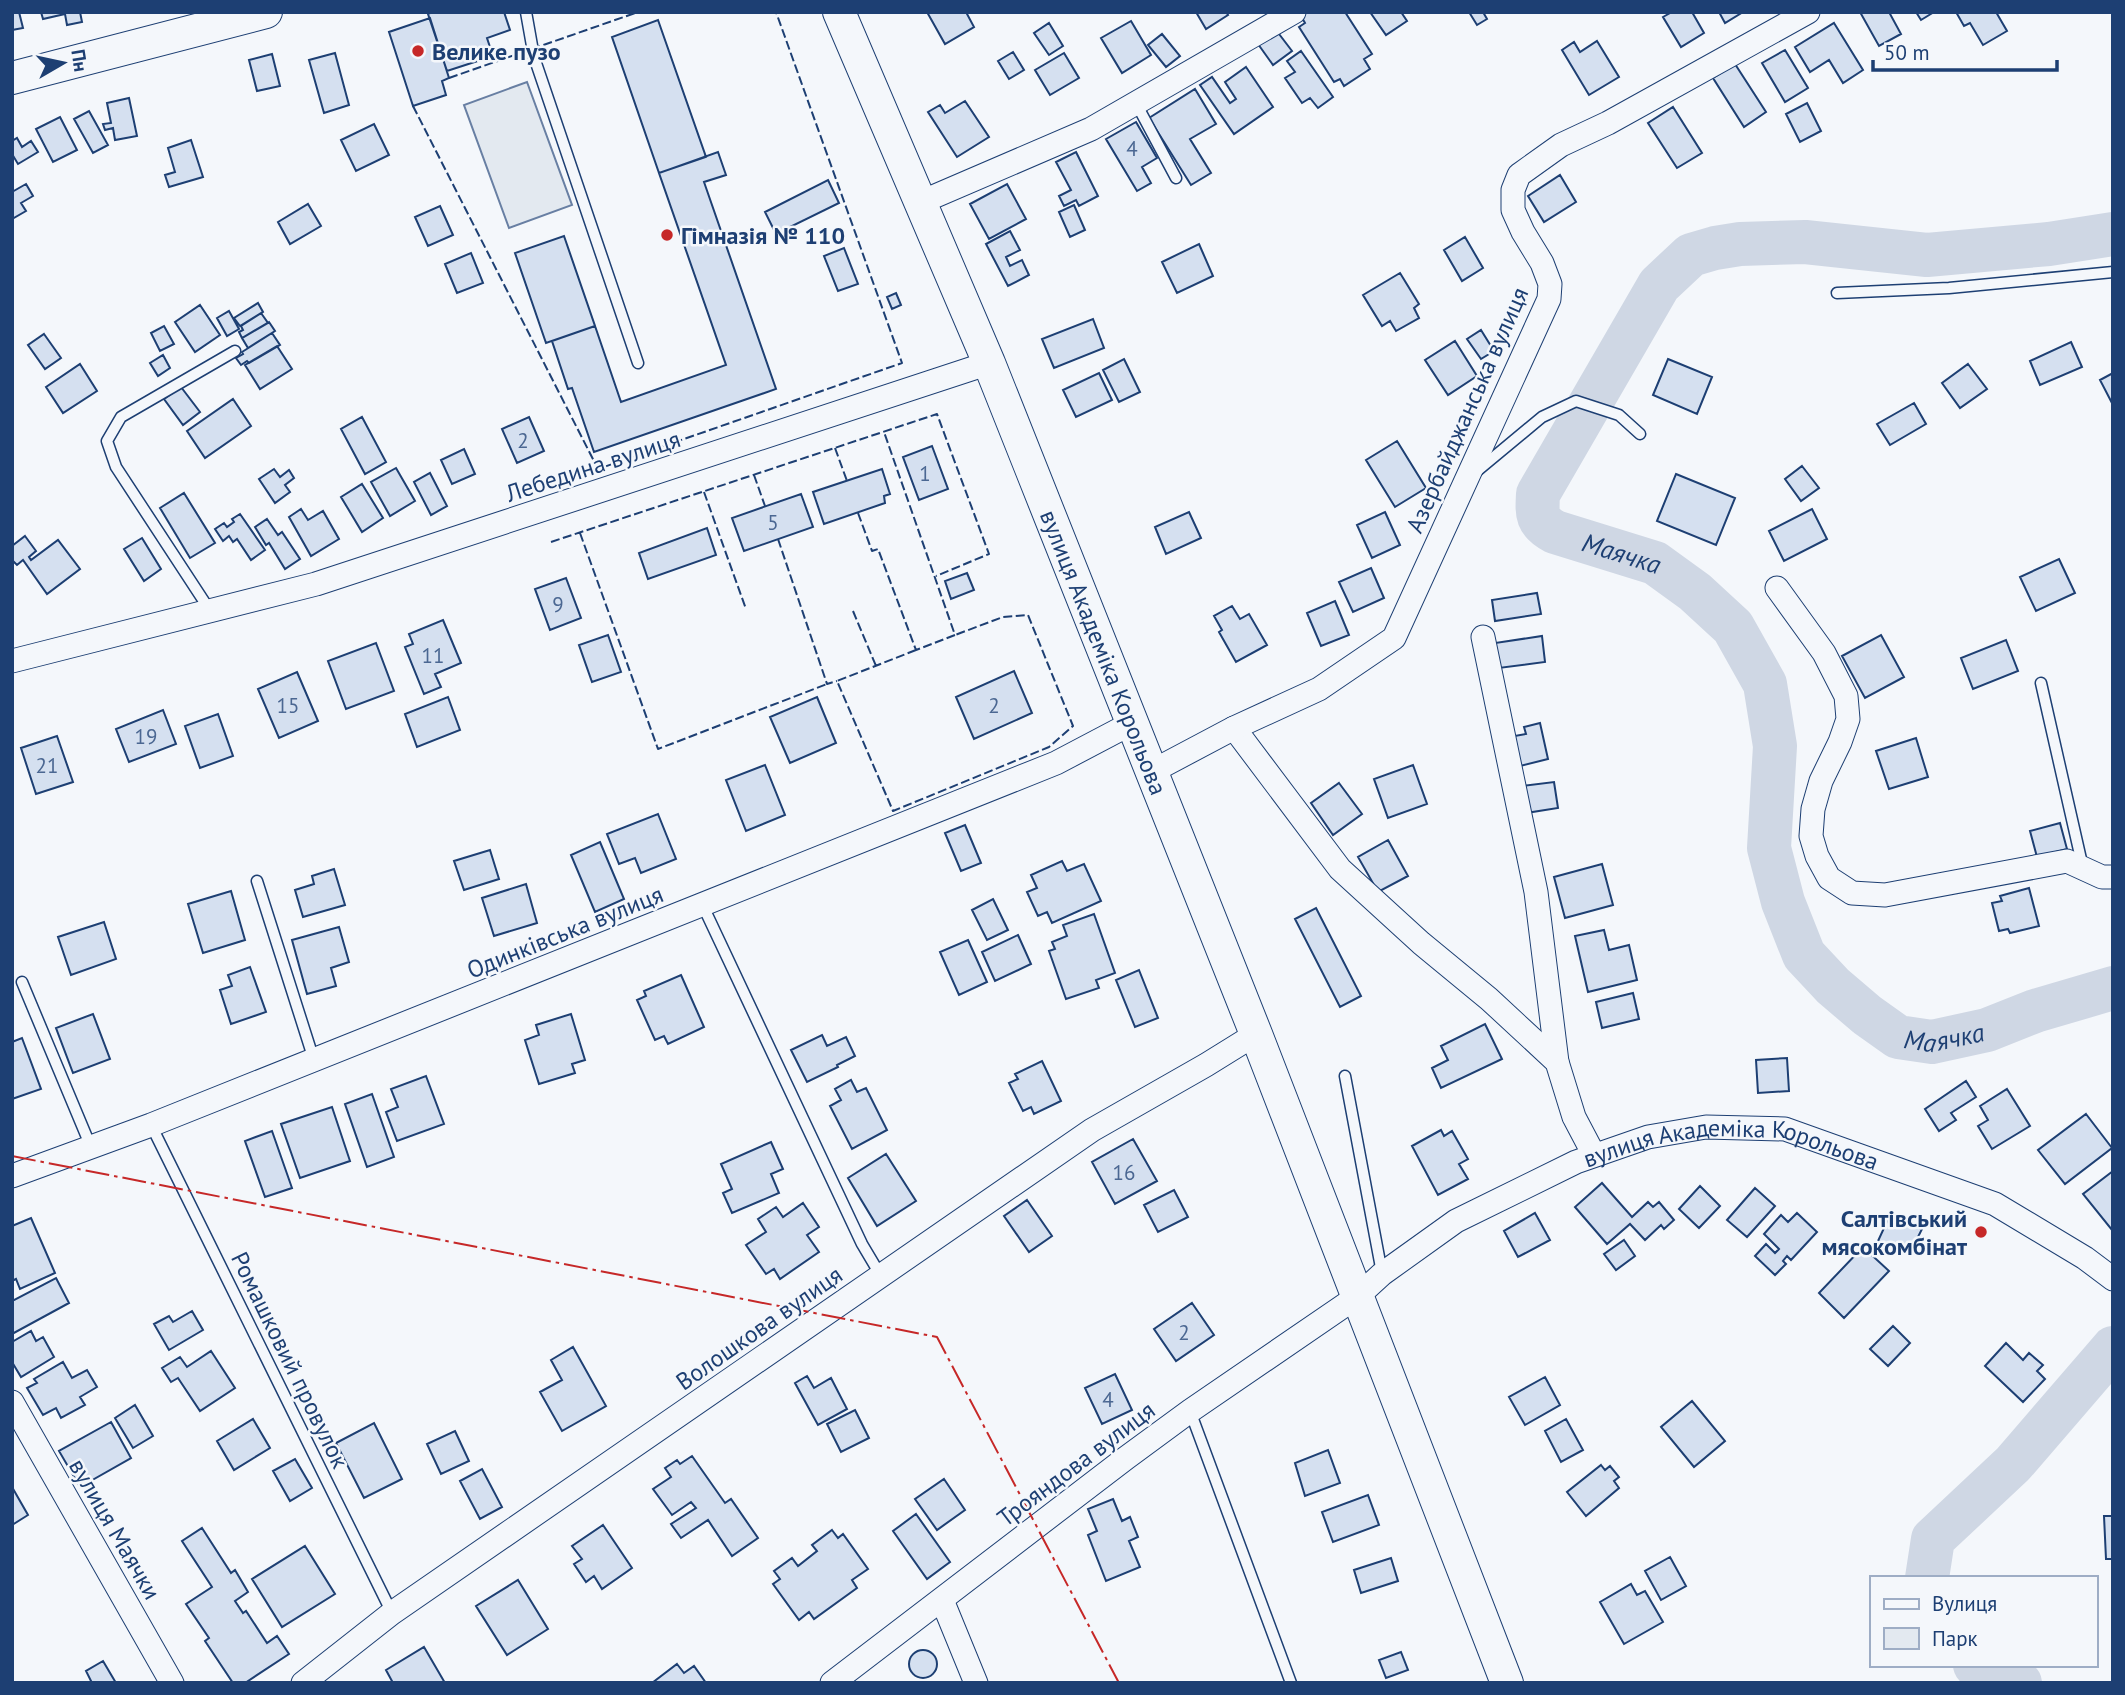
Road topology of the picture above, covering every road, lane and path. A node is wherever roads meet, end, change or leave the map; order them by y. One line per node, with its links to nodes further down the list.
1 (266, 12): 6 (main road)
2 (526, 12): 13 (lane)
3 (839, 12): 9 (main road, вулиця Академіка Корольова)
4 (1294, 12): 7 (street)
5 (1808, 12): 16 (street, Азербайджанська вулиця)
6 (12, 78)
7 (1136, 105): 8 (lane); 9 (street)
8 (1176, 178)
9 (919, 203): 14 (main road, вулиця Академіка Корольова)
10 (2113, 272): 11 (lane)
11 (1837, 293)
12 (234, 351): 18 (lane)
13 (638, 363)
14 (989, 363): 18 (street, Лебедина вулиця); 22 (main road, вулиця Академіка Корольова)
15 (1640, 434): 16 (lane)
16 (1464, 482): 23 (street, Азербайджанська вулиця)
17 (1777, 588): 25 (street)
18 (211, 612): 20 (street, Лебедина вулиця)
19 (1483, 637): 32 (street)
20 (13, 658)
21 (2040, 683): 25 (lane)
22 (1132, 723): 24 (main road, вулиця Академіка Корольова); 28 (street, Одинківська вулиця)
23 (1234, 728): 24 (street, Азербайджанська вулиця); 32 (street)
24 (1151, 772): 30 (main road, вулиця Академіка Корольова)
25 (2082, 868): 26 (street)
26 (2113, 877)
27 (257, 881): 31 (lane)
28 (703, 906): 31 (street, Одинківська вулиця); 39 (lane)
29 (22, 982): 35 (lane)
30 (1256, 1034): 39 (street, Волошкова вулиця); 41 (main road, вулиця Академіка Корольова)
31 (314, 1060): 34 (street, Одинківська вулиця)
32 (1557, 1062): 36 (street)
33 (1345, 1076): 38 (lane)
34 (151, 1125): 35 (street, Одинківська вулиця); 45 (lane, Ромашковий провулок)
35 (91, 1146): 37 (street, Одинківська вулиця)
36 (1594, 1155): 38 (street, вулиця Академіка Корольова); 40 (street, вулиця Академіка Корольова)
37 (12, 1176)
38 (1382, 1274): 41 (street, вулиця Академіка Корольова)
39 (881, 1276): 45 (street, Волошкова вулиця)
40 (2113, 1279)
41 (1358, 1296): 43 (street, Трояндова вулиця); 51 (main road, вулиця Академіка Корольова)
42 (12, 1402): 46 (street, вулиця Маячки)
43 (1190, 1411): 44 (street, Трояндова вулиця); 50 (lane)
44 (942, 1600): 48 (street, Трояндова вулиця); 49 (street)
45 (392, 1613): 47 (street, Волошкова вулиця)
46 (172, 1683)
47 (303, 1683)
48 (832, 1683)
49 (976, 1683)
50 (1292, 1683)
51 (1507, 1683)

